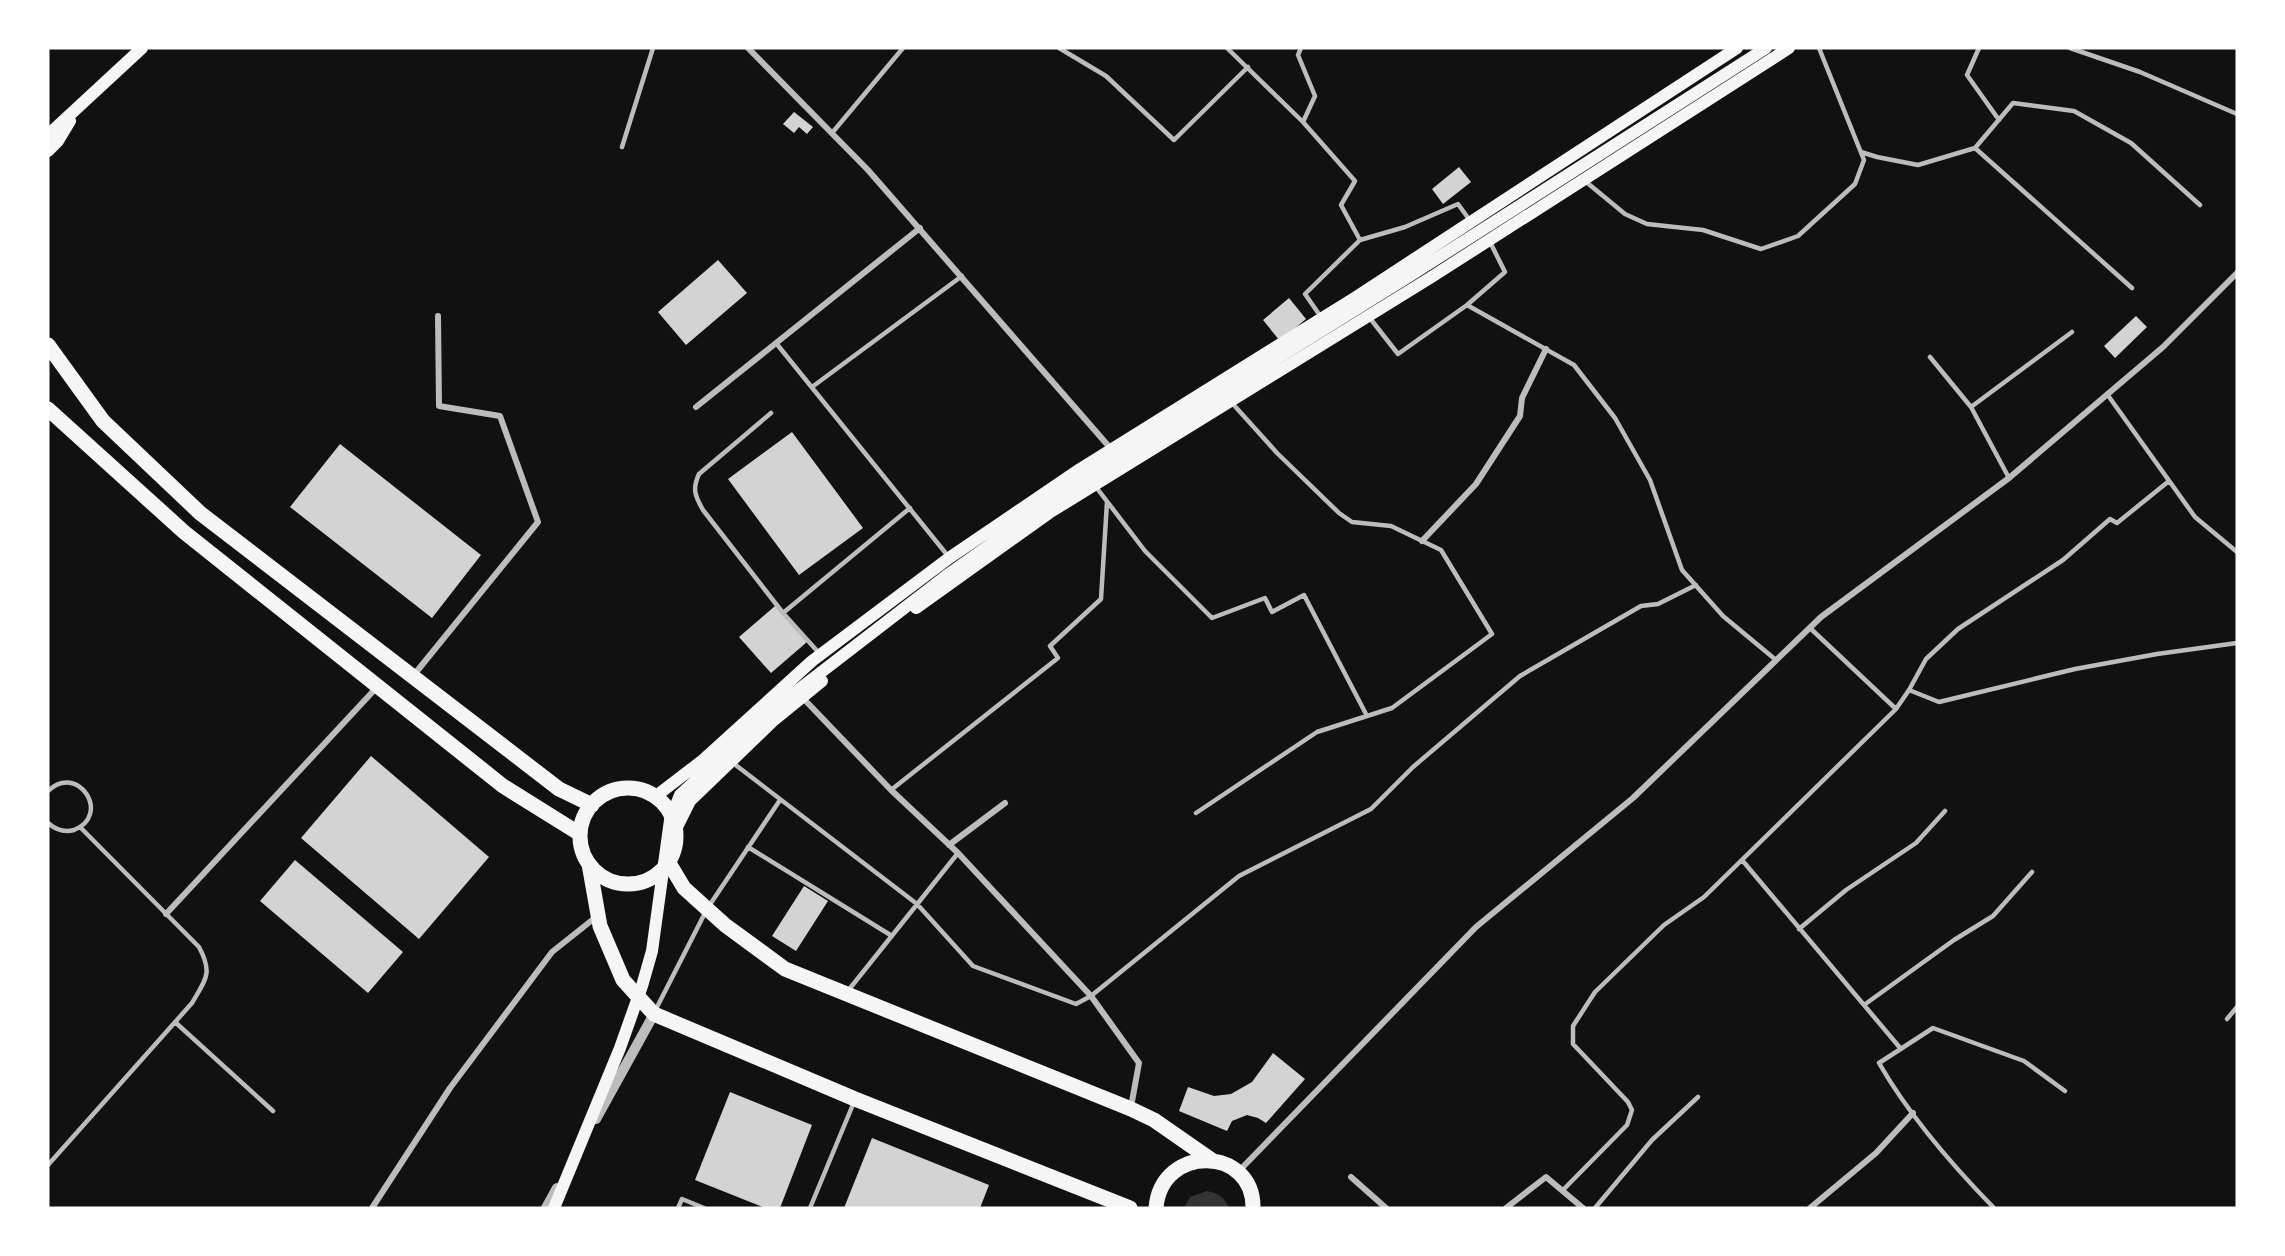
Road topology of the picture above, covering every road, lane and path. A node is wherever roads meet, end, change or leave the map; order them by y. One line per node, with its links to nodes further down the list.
1 (142, 48): 15 (main road)
2 (653, 48): 21 (lane)
3 (748, 48): 19 (street)
4 (903, 48): 19 (lane)
5 (1059, 48): 14 (lane)
6 (1227, 48): 14 (lane)
7 (1301, 48): 18 (lane)
8 (1737, 48): 27 (main road)
9 (1766, 48): 126 (main road)
10 (1789, 48): 25 (main road)
11 (1819, 48): 24 (lane)
12 (1979, 48): 17 (lane)
13 (2070, 48): 16 (lane)
14 (1248, 67): 18 (lane)
15 (76, 110): 20 (main road); 23 (main road)
16 (2237, 114)
17 (1999, 120): 22 (lane); 26 (lane)
18 (1303, 122): 29 (lane)
19 (832, 133): 28 (street)
20 (48, 135)
21 (622, 147)
22 (1975, 148): 24 (lane); 33 (lane)
23 (48, 151)
24 (1861, 152): 25 (lane)
25 (1583, 180): 30 (main road)
26 (2200, 205)
27 (1471, 222): 29 (lane); 34 (main road)
28 (920, 228): 32 (street); 41 (street)
29 (1360, 240): 38 (lane)
30 (1489, 240): 35 (lane); 37 (main road)
31 (2237, 273): 46 (street)
32 (962, 276): 45 (lane); 52 (street)
33 (2132, 288)
34 (1356, 297): 37 (lane); 38 (main road)
35 (1467, 305): 37 (lane); 43 (lane)
36 (438, 316): 71 (street)
37 (1368, 316): 40 (main road)
38 (1322, 318): 40 (lane); 52 (main road)
39 (2072, 332): 49 (lane)
40 (1334, 337): 47 (main road)
41 (776, 343): 45 (lane); 48 (street)
42 (48, 345): 63 (main road)
43 (1546, 349): 60 (street); 64 (lane)
44 (1930, 357): 49 (lane)
45 (812, 387): 59 (lane)
46 (2107, 394): 55 (street); 56 (lane)
47 (1230, 401): 53 (main road); 60 (lane)
48 (696, 407)
49 (1971, 407): 55 (lane)
50 (48, 409): 65 (main road)
51 (771, 413): 66 (lane)
52 (1111, 450): 53 (street); 54 (main road)
53 (1126, 466): 57 (main road)
54 (1080, 469): 57 (lane); 62 (main road)
55 (2009, 478): 67 (street)
56 (2169, 481): 61 (lane); 74 (lane)
57 (1095, 485): 58 (lane); 75 (main road)
58 (1107, 501): 77 (lane); 79 (lane)
59 (910, 508): 62 (lane); 66 (lane)
60 (1422, 541): 77 (lane)
61 (2237, 552)
62 (950, 558): 69 (main road)
63 (268, 565): 65 (main road); 71 (main road)
64 (1696, 585): 70 (lane); 105 (lane)
65 (253, 587): 73 (main road)
66 (783, 613): 69 (lane)
67 (1810, 628): 70 (street); 76 (lane)
68 (2237, 643): 74 (lane)
69 (820, 655): 72 (main road)
70 (1776, 660): 120 (street)
71 (412, 676): 84 (main road)
72 (786, 684): 75 (street); 81 (main road)
73 (378, 686): 90 (main road); 100 (street)
74 (1909, 690): 76 (lane)
75 (801, 697): 78 (main road); 79 (street)
76 (1896, 709): 94 (lane)
77 (1367, 716): 86 (lane)
78 (730, 761): 82 (lane); 89 (main road)
79 (891, 790): 91 (street)
80 (48, 791): 88 (lane)
81 (656, 796): 84 (main road); 89 (main road)
82 (780, 800): 92 (lane); 98 (lane)
83 (1005, 803): 91 (street)
84 (592, 805): 90 (main road)
85 (1945, 811): 102 (lane)
86 (1196, 813)
87 (48, 823): 88 (lane)
88 (80, 827): 100 (lane)
89 (677, 827): 95 (main road)
90 (580, 834): 96 (main road)
91 (949, 845): 93 (street)
92 (748, 847): 99 (lane); 103 (lane)
93 (958, 853): 98 (lane); 105 (street)
94 (1742, 860): 102 (lane); 122 (lane)
95 (669, 863): 96 (main road); 99 (main road)
96 (589, 864): 101 (main road)
97 (2032, 872): 106 (lane)
98 (917, 904): 103 (lane); 105 (lane)
99 (707, 909): 104 (main road); 108 (lane)
100 (166, 914): 110 (lane)
101 (599, 915): 108 (main road); 124 (street)
102 (1799, 929): 106 (lane)
103 (892, 936): 104 (lane)
104 (844, 995): 115 (main road)
105 (1091, 996): 115 (street)
106 (1864, 1005): 111 (lane)
107 (2237, 1007): 109 (lane)
108 (654, 1014): 114 (main road); 125 (street)
109 (2227, 1018)
110 (175, 1022): 116 (lane); 119 (lane)
111 (1901, 1049): 112 (lane); 117 (lane)
112 (2065, 1091)
113 (1698, 1096): 135 (lane)
114 (855, 1099): 129 (lane); 130 (main road)
115 (1131, 1108): 118 (main road)
116 (273, 1111)
117 (1913, 1113): 136 (street); 137 (lane)
118 (1213, 1161): 120 (main road); 131 (main road)
119 (48, 1165)
120 (1237, 1172): 123 (main road)
121 (1351, 1177): 132 (street)
122 (1562, 1191): 133 (street); 134 (street)
123 (1254, 1206)
124 (372, 1208)
125 (546, 1208)
126 (554, 1208)
127 (678, 1208): 128 (lane)
128 (704, 1208)
129 (810, 1208)
130 (1130, 1208)
131 (1156, 1208)
132 (1386, 1208)
133 (1506, 1208)
134 (1583, 1208)
135 (1595, 1208)
136 (1810, 1208)
137 (1994, 1208)

